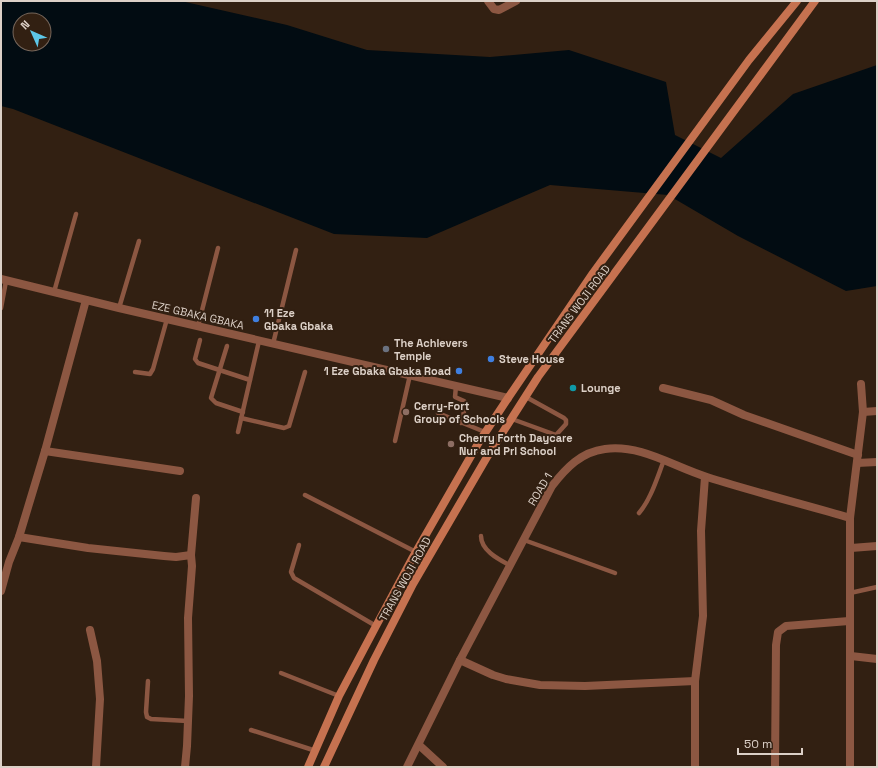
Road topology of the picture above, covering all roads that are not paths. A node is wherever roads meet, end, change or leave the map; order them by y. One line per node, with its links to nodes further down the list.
1 (488, 1): 2 (street)
2 (516, 1)
3 (797, 1): 29 (main road, TRANS WOJI ROAD)
4 (815, 1): 28 (main road, TRANS WOJI ROAD)
5 (76, 214): 10 (lane)
6 (139, 241): 13 (lane)
7 (218, 248): 15 (lane)
8 (296, 250): 18 (lane)
9 (4, 280): 10 (street, EZE GBAKA GBAKA); 12 (lane)
10 (54, 292): 11 (street, EZE GBAKA GBAKA)
11 (86, 300): 13 (street, EZE GBAKA GBAKA); 40 (street)
12 (1, 308)
13 (119, 308): 14 (street, EZE GBAKA GBAKA)
14 (166, 319): 15 (street, EZE GBAKA GBAKA); 21 (lane)
15 (198, 326): 17 (street, EZE GBAKA GBAKA)
16 (200, 340): 20 (lane)
17 (259, 341): 18 (street, EZE GBAKA GBAKA); 24 (lane)
18 (273, 344): 23 (street, EZE GBAKA GBAKA)
19 (227, 346): 20 (lane)
20 (220, 370): 24 (lane); 31 (lane)
21 (135, 372)
22 (305, 372): 34 (lane)
23 (410, 376): 26 (street, EZE GBAKA GBAKA); 39 (lane)
24 (250, 380): 31 (lane)
25 (861, 384): 32 (street)
26 (456, 386): 29 (street, EZE GBAKA GBAKA); 36 (lane)
27 (664, 388): 41 (street)
28 (526, 397): 35 (main road, TRANS WOJI ROAD); 35 (lane)
29 (508, 398): 38 (main road, TRANS WOJI ROAD)
30 (877, 411): 32 (street)
31 (243, 412): 34 (lane)
32 (863, 412): 41 (street)
33 (438, 414): 36 (lane)
34 (241, 418): 37 (lane)
35 (512, 419): 58 (main road, TRANS WOJI ROAD)
36 (462, 423): 38 (lane)
37 (238, 432)
38 (486, 432): 56 (main road, TRANS WOJI ROAD)
39 (395, 441)
40 (45, 451): 44 (street); 51 (street)
41 (858, 459): 43 (street); 49 (street)
42 (664, 460): 45 (street, ROAD 1); 48 (lane); 52 (street, ROAD 1)
43 (877, 462)
44 (180, 471)
45 (705, 477): 49 (street, ROAD 1); 73 (street)
46 (305, 495): 56 (lane)
47 (196, 498): 57 (street)
48 (639, 513)
49 (850, 518): 55 (street)
50 (481, 536): 59 (lane)
51 (19, 537): 57 (street); 62 (street)
52 (524, 540): 59 (street, ROAD 1); 60 (lane)
53 (299, 545): 65 (lane)
54 (877, 546): 55 (street)
55 (851, 548): 63 (street)
56 (416, 552): 58 (main road); 65 (main road, TRANS WOJI ROAD)
57 (191, 555): 75 (street)
58 (428, 558): 67 (main road, TRANS WOJI ROAD)
59 (511, 566): 70 (street, ROAD 1)
60 (615, 573)
61 (877, 587): 63 (lane)
62 (1, 591)
63 (850, 593): 64 (street)
64 (849, 621): 68 (street); 86 (street)
65 (376, 626): 67 (main road); 74 (main road, TRANS WOJI ROAD)
66 (90, 630): 79 (street)
67 (387, 633): 82 (main road, TRANS WOJI ROAD)
68 (850, 656): 69 (street); 87 (street)
69 (877, 659)
70 (460, 660): 73 (street); 77 (street, ROAD 1)
71 (281, 673): 74 (lane)
72 (148, 681): 75 (lane)
73 (695, 681): 85 (street)
74 (339, 696): 78 (main road, TRANS WOJI ROAD)
75 (188, 721): 80 (street)
76 (251, 730): 78 (lane)
77 (419, 745): 83 (street, ROAD 1); 84 (street)
78 (316, 750): 81 (main road, TRANS WOJI ROAD)
79 (96, 767)
80 (185, 767)
81 (308, 767)
82 (324, 767)
83 (408, 767)
84 (443, 767)
85 (695, 767)
86 (775, 767)
87 (850, 767)

